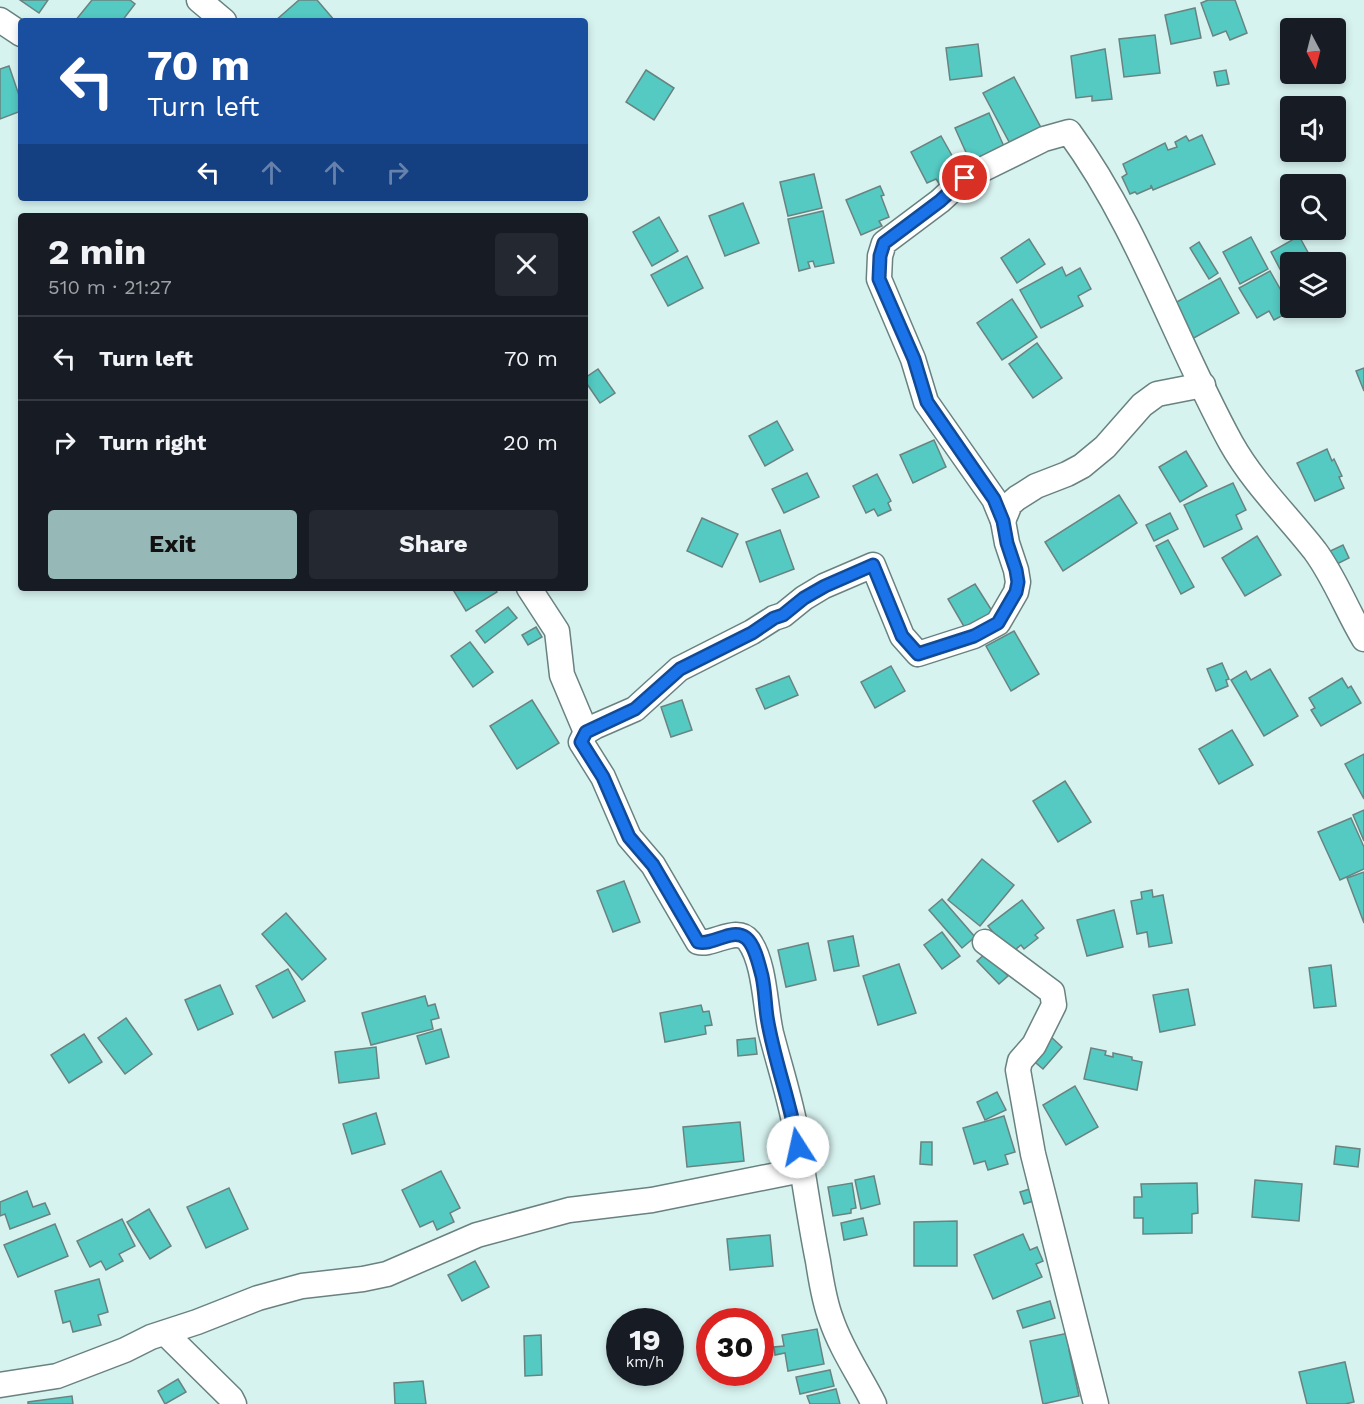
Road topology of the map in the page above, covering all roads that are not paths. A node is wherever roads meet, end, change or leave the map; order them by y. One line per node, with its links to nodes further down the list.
1 (199, 0): 2 (street)
2 (220, 18)
3 (0, 20): 4 (street)
4 (18, 32)
5 (1203, 385): 6 (street); 7 (street); 10 (street)
6 (984, 485): 7 (street); 8 (street)
7 (1036, 486): 8 (street)
8 (1003, 521): 11 (street)
9 (531, 591): 11 (street)
10 (1364, 639)
11 (586, 732): 13 (street)
12 (985, 942): 18 (street)
13 (802, 1170): 14 (street); 17 (street)
14 (165, 1332): 15 (street); 16 (street)
15 (0, 1385)
16 (234, 1404)
17 (874, 1404)
18 (1096, 1404)

